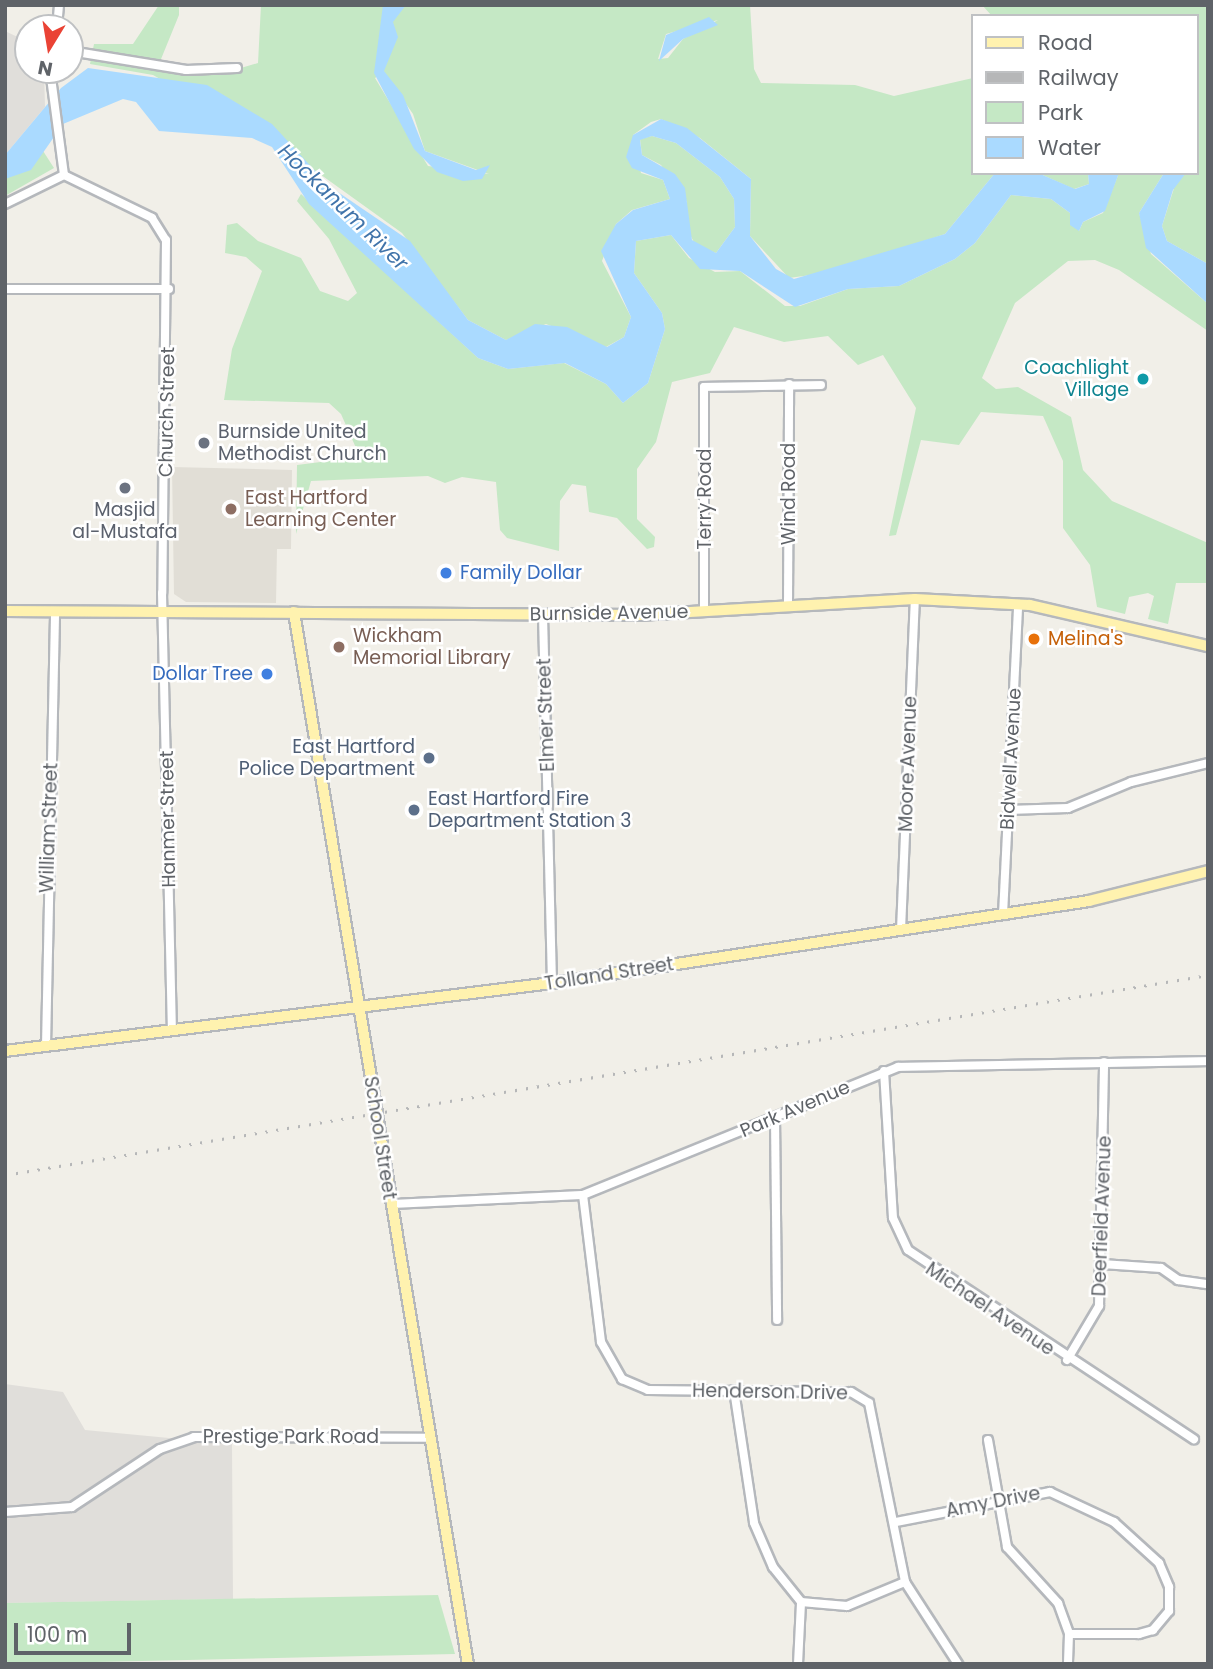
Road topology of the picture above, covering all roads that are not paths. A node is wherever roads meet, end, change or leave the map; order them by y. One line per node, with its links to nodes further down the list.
1 (84, 53): 2 (street)
2 (237, 68)
3 (50, 84): 4 (street)
4 (64, 176): 5 (street); 7 (street, Church Street)
5 (5, 204)
6 (5, 289): 7 (street)
7 (169, 289): 13 (street, Church Street)
8 (789, 384): 9 (street); 11 (street, Wind Road); 16 (street, Terry Road)
9 (821, 385)
10 (915, 598): 11 (main road, Burnside Avenue); 12 (main road, Burnside Avenue); 24 (street, Moore Avenue)
11 (788, 603): 16 (main road, Burnside Avenue)
12 (1018, 604): 19 (main road, Burnside Avenue); 21 (street, Bidwell Avenue)
13 (164, 610): 15 (main road, Burnside Avenue); 17 (main road, Burnside Avenue); 27 (street, Hanmer Street)
14 (5, 611): 15 (main road, Burnside Avenue)
15 (55, 611): 28 (street, William Street)
16 (704, 611): 18 (main road, Burnside Avenue)
17 (294, 612): 18 (main road, Burnside Avenue); 26 (main road, School Street)
18 (543, 615): 25 (street, Elmer Street)
19 (1208, 646)
20 (1208, 763): 21 (street)
21 (1008, 810): 23 (street, Bidwell Avenue)
22 (1208, 871): 23 (main road, Tolland Street)
23 (1003, 915): 24 (main road, Tolland Street)
24 (901, 930): 25 (main road, Tolland Street)
25 (552, 983): 26 (main road, Tolland Street)
26 (360, 1009): 27 (main road, Tolland Street); 35 (main road, School Street)
27 (172, 1027): 28 (main road, Tolland Street)
28 (46, 1046): 29 (main road, Tolland Street)
29 (5, 1051)
30 (1208, 1061): 31 (street, Park Avenue)
31 (1104, 1062): 32 (street, Park Avenue); 36 (street, Deerfield Avenue)
32 (884, 1071): 33 (street, Park Avenue); 39 (street, Michael Avenue)
33 (775, 1117): 34 (street, Park Avenue); 38 (street)
34 (583, 1195): 35 (street, Park Avenue); 40 (street, Henderson Drive)
35 (391, 1204): 41 (main road, School Street)
36 (1102, 1264): 37 (street); 39 (street, Deerfield Avenue)
37 (1208, 1284)
38 (777, 1320)
39 (1068, 1360): 42 (street, Michael Avenue)
40 (734, 1390): 46 (street, Henderson Drive); 48 (street)
41 (428, 1438): 45 (street, Prestige Park Road); 50 (main road, School Street)
42 (1194, 1439)
43 (988, 1440): 44 (street)
44 (998, 1501): 46 (street, Amy Drive); 49 (street); 49 (street, Amy Drive)
45 (5, 1512)
46 (896, 1522): 47 (street, Henderson Drive)
47 (905, 1582): 48 (street); 52 (street, Henderson Drive)
48 (801, 1602): 51 (street)
49 (1069, 1634): 53 (street)
50 (468, 1664)
51 (798, 1664)
52 (958, 1664)
53 (1068, 1664)

